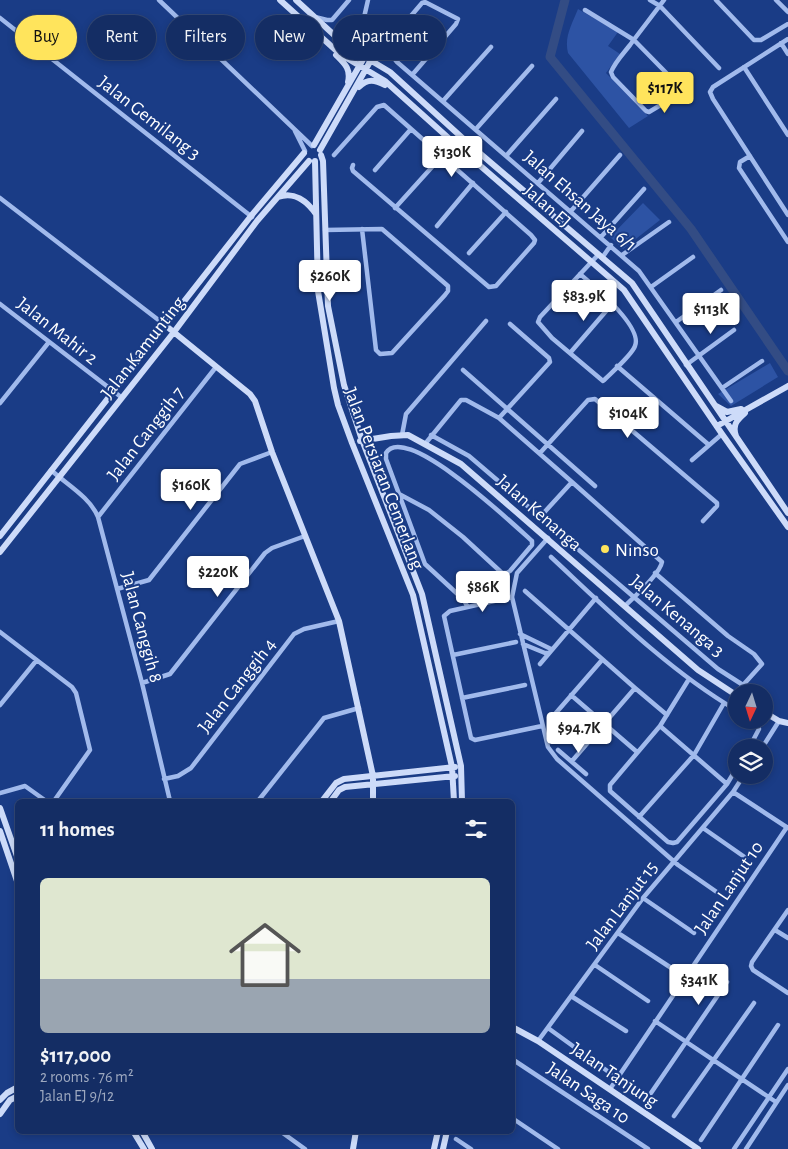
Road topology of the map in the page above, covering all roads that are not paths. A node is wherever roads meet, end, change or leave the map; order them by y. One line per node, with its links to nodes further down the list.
1 (158, 0): 39 (street)
2 (280, 0): 23 (main road, Jalan EJ)
3 (296, 0): 13 (main road, Jalan EJ)
4 (349, 0): 16 (street)
5 (368, 0): 14 (street)
6 (650, 0): 10 (street)
7 (664, 0): 10 (street)
8 (716, 0): 18 (street)
9 (776, 0): 12 (street)
10 (660, 6): 21 (street); 31 (street)
11 (585, 10): 21 (street)
12 (788, 12)
13 (313, 15)
14 (365, 15)
15 (0, 18): 65 (street, Jalan Gemilang 3)
16 (323, 19)
17 (323, 24): 19 (main road, Jalan EJ)
18 (788, 24)
19 (333, 34)
20 (788, 39): 22 (street)
21 (634, 40): 21 (street)
22 (781, 43): 25 (street); 29 (street)
23 (331, 47): 30 (main road, Jalan EJ); 34 (main road)
24 (491, 47): 36 (street)
25 (788, 54)
26 (367, 60): 30 (main road)
27 (371, 60): 42 (main road, Jalan EJ)
28 (532, 66): 38 (street)
29 (744, 67): 41 (street); 50 (street)
30 (363, 68): 33 (main road, Jalan EJ); 34 (main road)
31 (720, 68)
32 (412, 75): 32 (street, Jalan Ehsan Jaya 6/1); 36 (street, Jalan Ehsan Jaya 6/1)
33 (393, 89): 34 (main road); 43 (main road, Jalan EJ)
34 (350, 90): 44 (main road); 46 (main road)
35 (556, 99): 49 (street)
36 (443, 101): 38 (street, Jalan Ehsan Jaya 6/1)
37 (410, 128): 47 (street); 51 (street); 54 (street)
38 (476, 129): 49 (street, Jalan Ehsan Jaya 6/1)
39 (295, 131): 44 (street); 45 (street)
40 (582, 131): 56 (street)
41 (788, 135)
42 (460, 136): 43 (street); 76 (main road, Jalan EJ)
43 (454, 143): 51 (street); 78 (main road, Jalan EJ)
44 (313, 146): 45 (main road); 46 (main road)
45 (305, 152): 52 (main road); 65 (main road, Jalan Kamunting)
46 (320, 153): 52 (main road); 70 (main road, Jalan Persiaran Cemerlang)
47 (334, 155)
48 (620, 155): 61 (street)
49 (506, 156): 56 (street, Jalan Ehsan Jaya 6/1)
50 (750, 156): 64 (street); 72 (street)
51 (443, 157): 55 (street); 60 (street)
52 (312, 161): 58 (main road, Jalan Kamunting); 63 (main road, Jalan Persiaran Cemerlang)
53 (353, 165): 60 (street)
54 (375, 170)
55 (473, 183): 62 (street); 68 (street)
56 (538, 183): 61 (street, Jalan Ehsan Jaya 6/1)
57 (644, 190): 71 (street)
58 (277, 197): 63 (main road); 66 (main road, Jalan Kamunting)
59 (0, 198): 87 (street)
60 (395, 208): 62 (street)
61 (571, 211): 71 (street, Jalan Ehsan Jaya 6/1)
62 (506, 212): 74 (street)
63 (316, 215): 115 (main road, Jalan Persiaran Cemerlang)
64 (788, 215)
65 (251, 216): 66 (street, Jalan Gemilang 3); 87 (main road, Jalan Kamunting)
66 (257, 221): 89 (main road, Jalan Kamunting)
67 (669, 222): 75 (street)
68 (437, 226)
69 (362, 229): 69 (street); 70 (street)
70 (324, 230): 113 (main road, Jalan Persiaran Cemerlang)
71 (601, 237): 73 (street, Jalan Ehsan Jaya 6/1)
72 (788, 242)
73 (611, 246): 75 (street, Jalan Ehsan Jaya 6/1); 76 (street)
74 (469, 254)
75 (622, 255): 80 (street, Jalan Ehsan Jaya 6/1)
76 (600, 257): 78 (street); 94 (main road, Jalan EJ)
77 (692, 257): 80 (street)
78 (591, 262): 79 (street); 109 (main road, Jalan EJ)
79 (580, 274): 82 (street); 91 (street)
80 (651, 287): 85 (street, Jalan Ehsan Jaya 6/1)
81 (721, 290): 85 (street)
82 (613, 303): 91 (street); 95 (street)
83 (0, 304): 90 (street, Jalan Mahir 2)
84 (486, 321): 111 (street)
85 (676, 322): 92 (street, Jalan Ehsan Jaya 6/1)
86 (510, 324): 106 (street)
87 (165, 325): 89 (main road); 100 (main road, Jalan Kamunting)
88 (734, 330): 92 (street)
89 (174, 332): 96 (main road); 101 (main road, Jalan Kamunting)
90 (49, 342): 100 (street, Jalan Mahir 2); 104 (street)
91 (570, 352): 95 (street)
92 (699, 355): 94 (street); 99 (street, Jalan Ehsan Jaya 6/1)
93 (762, 361): 99 (street)
94 (686, 365): 103 (main road, Jalan EJ)
95 (617, 366): 118 (street)
96 (216, 367): 119 (main road); 129 (street, Jalan Canggih 7)
97 (463, 370): 106 (street)
98 (788, 386): 105 (main road)
99 (722, 388): 102 (street, Jalan Ehsan Jaya 6/1)
100 (113, 391): 101 (street, Jalan Mahir 2); 122 (main road, Jalan Kamunting)
101 (121, 397): 123 (main road, Jalan Kamunting)
102 (731, 400)
103 (712, 402): 105 (main road); 108 (main road, Jalan EJ)
104 (0, 403)
105 (751, 407): 108 (main road); 114 (main road)
106 (507, 408): 107 (street); 117 (street)
107 (499, 418): 112 (street); 120 (street)
108 (724, 422): 109 (main road); 114 (main road, Jalan EJ)
109 (717, 426): 110 (main road, Jalan EJ)
110 (722, 434): 118 (street); 132 (main road, Jalan EJ)
111 (402, 435): 113 (main road, Jalan Kenanga); 116 (main road, Jalan Kenanga)
112 (431, 435): 116 (street); 128 (street, Jalan Kenanga 3)
113 (362, 440): 115 (main road, Jalan Kenanga); 185 (main road, Jalan Persiaran Cemerlang)
114 (739, 442): 127 (main road, Jalan EJ)
115 (352, 443): 186 (main road, Jalan Persiaran Cemerlang)
116 (425, 444): 131 (main road, Jalan Kenanga)
117 (547, 444): 120 (street); 125 (street); 130 (street)
118 (709, 445): 121 (street)
119 (272, 452): 134 (main road); 140 (street)
120 (540, 453): 124 (street)
121 (692, 460)
122 (50, 470): 123 (street, Jalan Canggih 8); 133 (main road, Jalan Kamunting)
123 (58, 477): 129 (street, Jalan Canggih 8); 136 (main road, Jalan Kamunting)
124 (572, 482): 128 (street); 139 (street)
125 (595, 486)
126 (399, 494): 138 (street); 138 (street); 146 (street)
127 (788, 513)
128 (539, 516): 131 (street); 143 (street, Jalan Kenanga 3)
129 (98, 517): 140 (street, Jalan Canggih 8)
130 (703, 522)
131 (531, 524): 135 (main road, Jalan Kenanga)
132 (788, 527)
133 (0, 536)
134 (304, 536): 148 (main road); 160 (street)
135 (548, 538): 142 (street); 147 (main road, Jalan Kenanga)
136 (1, 547)
137 (551, 557): 144 (street)
138 (502, 573): 145 (street)
139 (656, 573): 143 (street); 162 (street)
140 (117, 589): 160 (street, Jalan Canggih 8)
141 (525, 591): 149 (street)
142 (512, 596): 145 (street); 151 (street)
143 (634, 597): 147 (street); 161 (street, Jalan Kenanga 3)
144 (596, 598): 149 (street); 159 (street)
145 (494, 601): 146 (street)
146 (467, 606): 155 (street)
147 (625, 606): 165 (main road, Jalan Kenanga)
148 (339, 621): 171 (main road); 191 (street, Jalan Canggih 4)
149 (569, 631): 154 (street); 156 (street)
150 (0, 632): 157 (street)
151 (520, 634): 153 (street); 154 (street)
152 (516, 642): 155 (street)
153 (523, 644): 154 (street); 178 (street)
154 (550, 651): 158 (street)
155 (453, 656): 167 (street)
156 (602, 660): 164 (street); 166 (street)
157 (36, 661): 169 (street); 198 (street)
158 (540, 664)
159 (689, 679): 168 (street); 172 (street)
160 (142, 683): 191 (street, Jalan Canggih 8)
161 (741, 684)
162 (744, 684)
163 (525, 685): 167 (street)
164 (635, 688): 172 (street); 176 (street)
165 (728, 690)
166 (571, 695): 173 (street); 176 (street)
167 (462, 698): 178 (street)
168 (724, 703): 170 (street); 183 (street)
169 (0, 705)
170 (728, 705)
171 (359, 708): 188 (main road); 200 (street)
172 (667, 715): 179 (street)
173 (550, 716)
174 (773, 717): 175 (main road)
175 (779, 721): 177 (main road); 180 (street)
176 (604, 723): 182 (street); 184 (street)
177 (788, 723)
178 (542, 726): 213 (street)
179 (660, 726): 182 (street); 183 (street)
180 (768, 739)
181 (558, 750): 184 (street)
182 (637, 752): 207 (street)
183 (694, 755): 193 (street); 207 (street)
184 (572, 762): 187 (street)
185 (461, 766): 186 (main road); 190 (main road, Jalan Persiaran Cemerlang)
186 (452, 767): 188 (main road); 189 (main road, Jalan Persiaran Cemerlang)
187 (586, 774)
188 (373, 776): 192 (main road); 201 (main road)
189 (453, 776): 190 (main road); 192 (main road); 204 (main road, Jalan Persiaran Cemerlang)
190 (462, 776): 205 (main road, Jalan Persiaran Cemerlang)
191 (164, 779): 199 (street, Jalan Canggih 8)
192 (373, 784): 202 (main road); 203 (main road)
193 (727, 784): 207 (street)
194 (738, 784): 195 (street, Jalan Lanjut 15)
195 (733, 792): 208 (street); 209 (street, Jalan Lanjut 15)
196 (0, 793): 197 (street)
197 (43, 799)
198 (55, 799)
199 (169, 799)
200 (260, 799)
201 (324, 799)
202 (332, 799)
203 (373, 799)
204 (454, 799)
205 (462, 799)
206 (0, 808): 211 (main road)
207 (639, 817)
208 (787, 827): 223 (street, Jalan Lanjut 10)
209 (703, 828): 212 (street); 213 (street, Jalan Lanjut 15)
210 (0, 831): 214 (main road)
211 (15, 850)
212 (746, 858)
213 (674, 861): 215 (street); 216 (street, Jalan Lanjut 15)
214 (15, 875)
215 (721, 895)
216 (642, 898): 219 (street, Jalan Lanjut 15); 220 (street)
217 (788, 910): 218 (street)
218 (775, 930): 221 (street); 225 (street)
219 (618, 933): 222 (street, Jalan Lanjut 15); 223 (street)
220 (694, 933)
221 (788, 938)
222 (595, 965): 226 (street, Jalan Lanjut 15); 227 (street)
223 (685, 977): 229 (street, Jalan Lanjut 10)
224 (727, 982): 235 (street)
225 (788, 993)
226 (571, 996): 231 (street, Jalan Lanjut 15); 233 (street)
227 (648, 1001)
228 (754, 1003): 236 (street)
229 (655, 1021): 235 (street); 239 (street, Jalan Lanjut 10)
230 (778, 1025): 240 (street)
231 (548, 1028): 234 (street, Jalan Lanjut 15); 239 (street)
232 (515, 1029): 234 (main road, Jalan Tanjung)
233 (626, 1031)
234 (538, 1041): 243 (main road, Jalan Tanjung)
235 (686, 1042): 236 (street); 244 (street)
236 (714, 1060): 240 (street); 250 (street)
237 (515, 1061): 269 (street, Jalan Saga 10)
238 (788, 1069): 246 (street)
239 (617, 1078): 243 (street, Jalan Lanjut 10)
240 (741, 1079): 246 (street); 259 (street)
241 (788, 1084): 248 (street)
242 (15, 1089): 247 (main road)
243 (610, 1089): 260 (main road, Jalan Tanjung)
244 (651, 1094)
245 (15, 1098): 249 (main road)
246 (769, 1098): 248 (street); 270 (street)
247 (0, 1100)
248 (776, 1102): 271 (street)
249 (0, 1112)
250 (674, 1116)
251 (515, 1120): 268 (street)
252 (135, 1134): 261 (main road)
253 (144, 1134): 262 (main road)
254 (284, 1134): 263 (street)
255 (356, 1134): 264 (main road)
256 (437, 1134): 265 (main road)
257 (446, 1134): 266 (main road)
258 (456, 1139): 267 (street)
259 (701, 1140)
260 (695, 1148)
261 (144, 1149)
262 (152, 1149)
263 (306, 1149)
264 (353, 1149)
265 (434, 1149)
266 (443, 1149)
267 (471, 1149)
268 (558, 1149)
269 (648, 1149)
270 (734, 1149)
271 (746, 1149)

